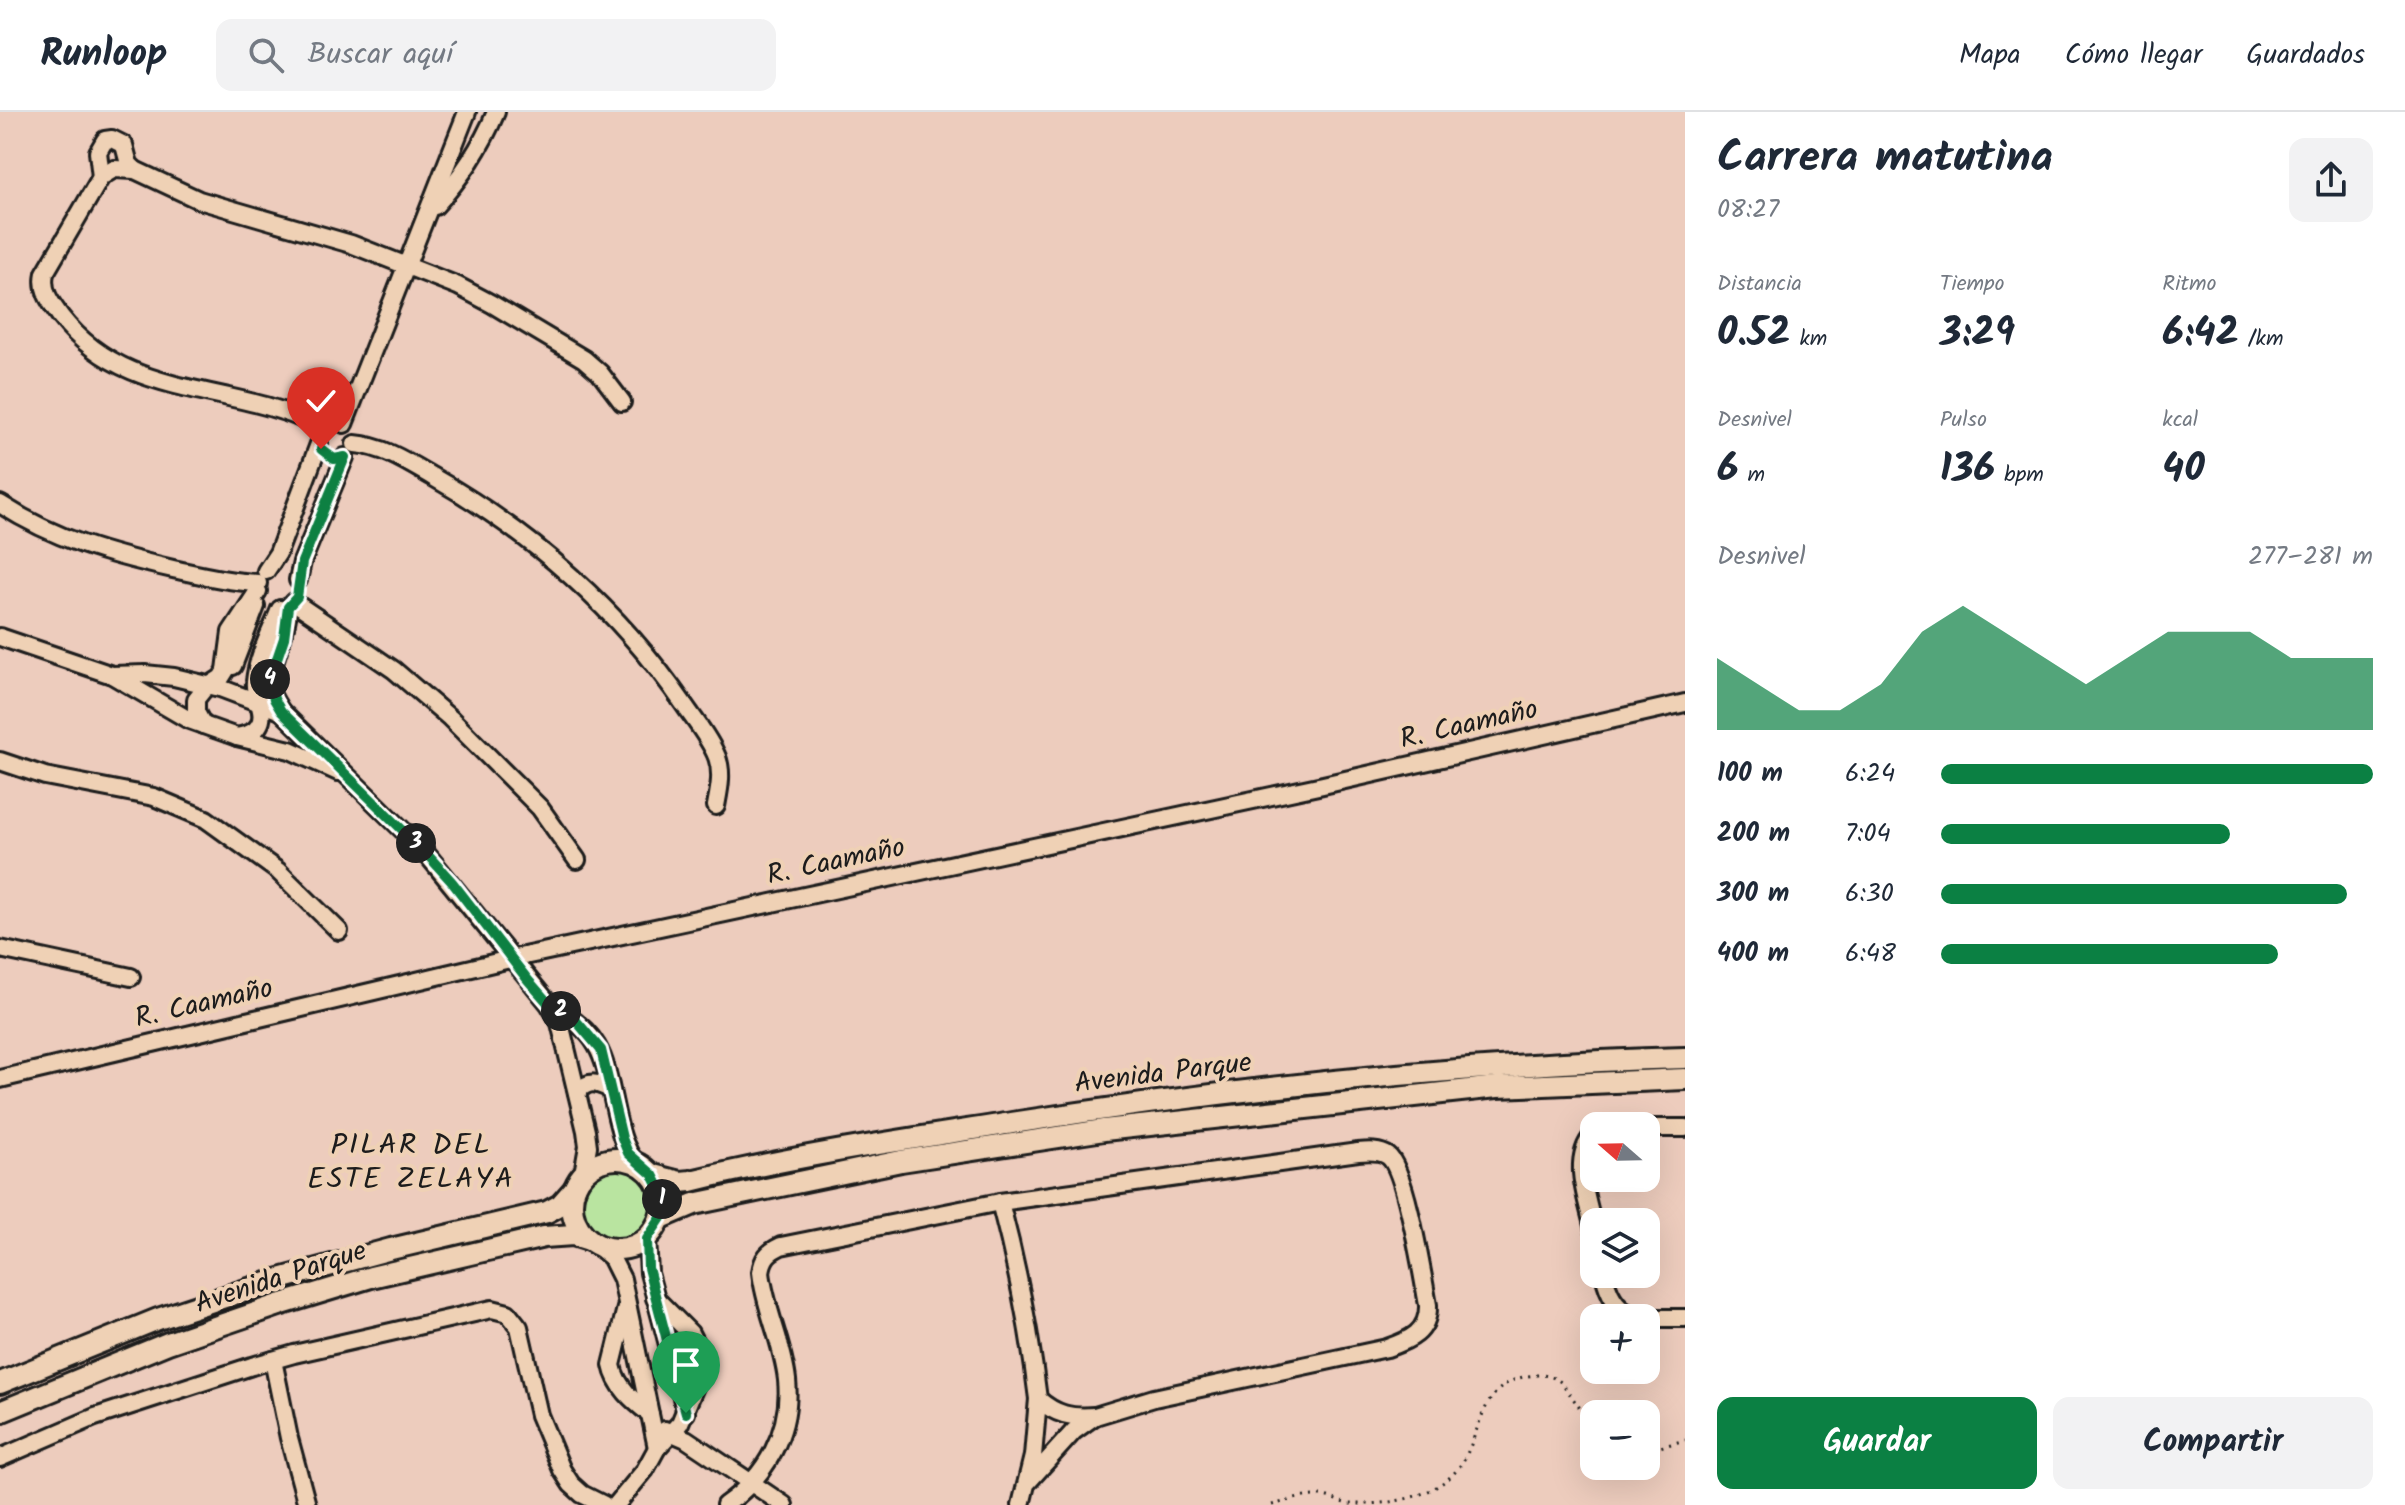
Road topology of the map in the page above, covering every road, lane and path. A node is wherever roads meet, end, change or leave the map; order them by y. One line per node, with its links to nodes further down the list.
1 (467, 112): 3 (street)
2 (496, 112): 4 (street)
3 (457, 139): 4 (street); 7 (street)
4 (479, 148): 7 (street)
5 (135, 170): 6 (street); 6 (street); 8 (street)
6 (101, 177): 11 (street)
7 (429, 214): 8 (street)
8 (407, 266): 9 (street); 10 (street)
9 (622, 402)
10 (344, 424): 11 (street); 12 (street)
11 (320, 438): 12 (street); 15 (street)
12 (350, 451): 14 (street); 29 (street)
13 (0, 504): 15 (street)
14 (298, 580): 15 (street); 16 (street)
15 (260, 585): 16 (street); 18 (street); 21 (street)
16 (287, 606): 19 (street); 24 (street); 30 (street)
17 (0, 637): 20 (street)
18 (236, 660): 19 (street); 21 (street)
19 (258, 667): 22 (street)
20 (112, 675): 21 (street); 25 (street)
21 (216, 686): 22 (street); 25 (street)
22 (256, 700): 24 (street); 26 (street)
23 (1685, 703): 33 (street, R. Caamaño)
24 (281, 711): 28 (street)
25 (203, 725): 26 (street)
26 (237, 737): 28 (street)
27 (0, 761): 31 (street)
28 (350, 777): 33 (street)
29 (716, 806)
30 (577, 860)
31 (339, 931)
32 (0, 949): 34 (street)
33 (510, 959): 35 (street); 37 (street, R. Caamaño)
34 (131, 977)
35 (549, 1004): 39 (street); 40 (street)
36 (1685, 1058): 43 (street, Avenida Parque)
37 (0, 1079)
38 (1685, 1079): 46 (street, Avenida Parque)
39 (610, 1089): 40 (street); 43 (street)
40 (577, 1092): 44 (street)
41 (1660, 1128): 42 (street)
42 (1685, 1128)
43 (645, 1169): 44 (street); 46 (street)
44 (579, 1181): 48 (street); 58 (street, Avenida Parque)
45 (1000, 1202): 59 (street); 63 (street); 70 (street)
46 (661, 1218): 47 (street)
47 (647, 1239): 48 (street); 49 (street)
48 (594, 1243): 50 (street); 61 (street, Avenida Parque)
49 (649, 1273): 50 (street); 52 (street)
50 (622, 1279): 53 (street)
51 (1609, 1288): 54 (street)
52 (655, 1298): 55 (street); 62 (street)
53 (627, 1304): 56 (street); 64 (street)
54 (1685, 1318)
55 (663, 1329): 56 (street); 62 (street)
56 (633, 1336): 64 (street)
57 (273, 1360): 69 (street); 72 (street); 73 (street)
58 (0, 1383)
59 (1038, 1399): 63 (street); 71 (street)
60 (1580, 1408): 79 (path)
61 (0, 1412)
62 (686, 1413): 65 (street)
63 (1095, 1416): 71 (street)
64 (651, 1420): 65 (street); 68 (street)
65 (673, 1432): 68 (street); 70 (street)
66 (1685, 1440): 67 (path)
67 (1660, 1447)
68 (657, 1448): 74 (street)
69 (0, 1458)
70 (754, 1482): 75 (street); 76 (street); 77 (street)
71 (1028, 1482): 78 (street)
72 (307, 1505)
73 (604, 1505)
74 (616, 1505)
75 (725, 1505)
76 (784, 1505)
77 (797, 1505)
78 (1021, 1505)
79 (1272, 1505)

